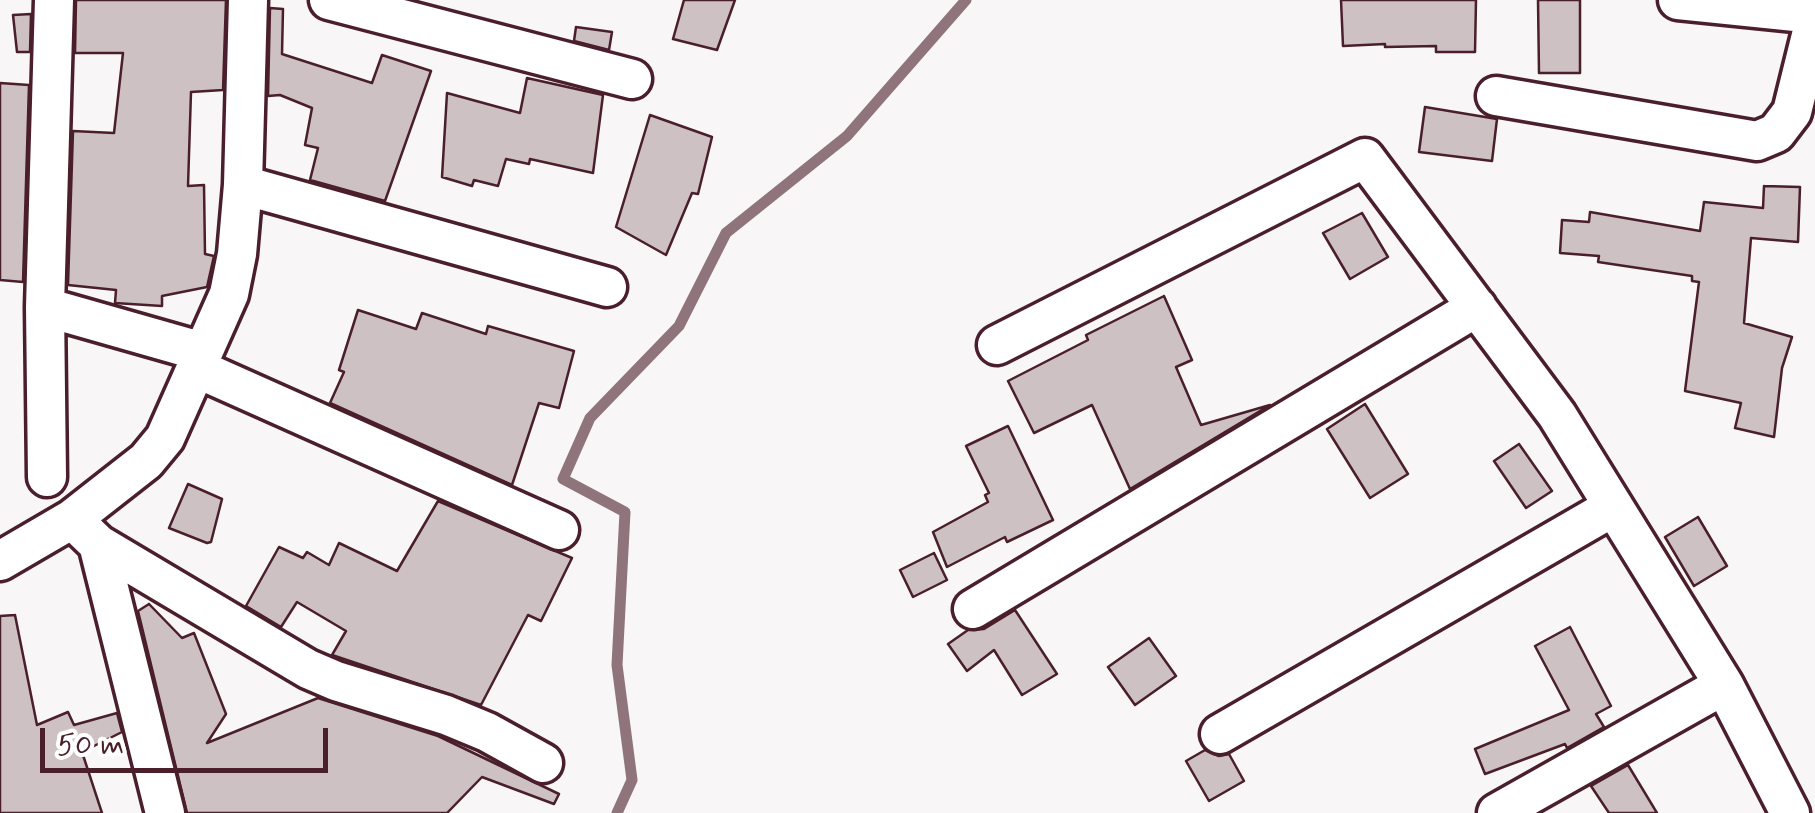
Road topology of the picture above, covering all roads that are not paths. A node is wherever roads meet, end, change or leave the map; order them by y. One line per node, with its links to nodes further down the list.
1 (54, 0): 10 (street)
2 (248, 0): 8 (street)
3 (328, 0): 6 (street)
4 (1678, 0): 5 (street)
5 (1815, 16): 7 (street)
6 (632, 79)
7 (1496, 96)
8 (244, 185): 9 (street); 13 (street)
9 (608, 287)
10 (44, 307): 13 (street); 14 (street)
11 (1478, 307): 12 (street); 15 (street); 19 (street)
12 (996, 345)
13 (199, 360): 16 (street); 17 (street)
14 (48, 477)
15 (1613, 507): 20 (street); 21 (street)
16 (559, 530)
17 (85, 531): 18 (street); 22 (street); 23 (street)
18 (0, 562)
19 (973, 609)
20 (1724, 684): 24 (street); 25 (street)
21 (1220, 734)
22 (542, 762)
23 (165, 813)
24 (1498, 813)
25 (1790, 813)

